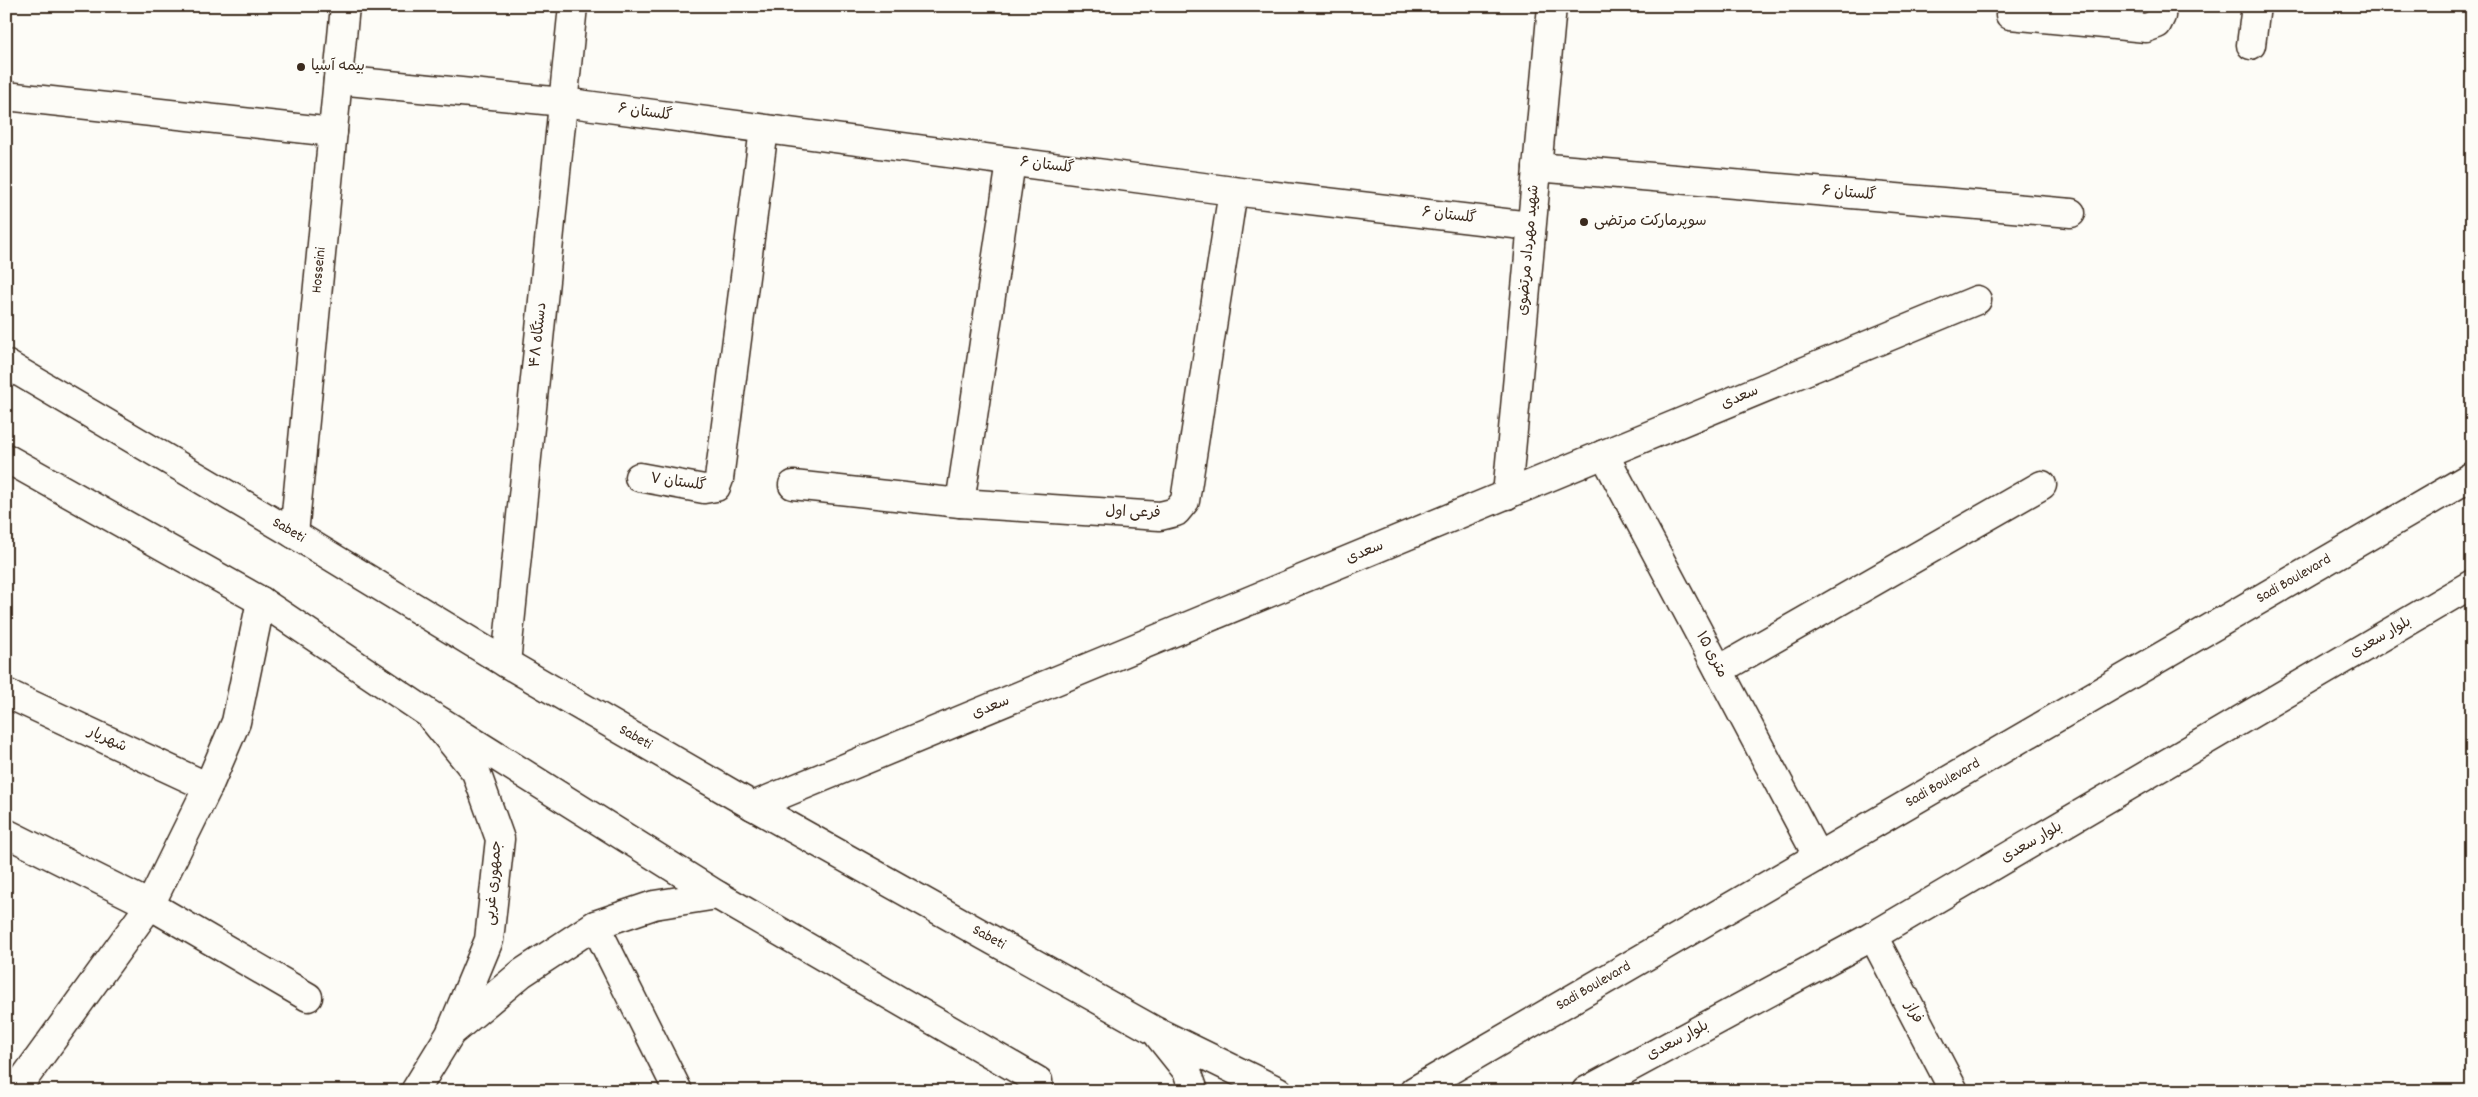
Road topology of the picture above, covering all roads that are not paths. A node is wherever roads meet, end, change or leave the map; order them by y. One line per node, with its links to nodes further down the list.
1 (345, 6): 8 (street, Hosseini)
2 (573, 6): 10 (street, ۴۸ دستگاه)
3 (1552, 6): 14 (street, شهید مهرداد مرتضوی)
4 (2162, 6): 6 (street)
5 (2256, 6): 7 (street)
6 (2010, 15)
7 (2251, 45)
8 (338, 80): 10 (street, گلستان ۶); 12 (street, Hosseini)
9 (6, 96): 12 (street)
10 (563, 102): 11 (street, گلستان ۶); 31 (street, ۴۸ دستگاه)
11 (764, 129): 13 (street, گلستان ۶); 23 (street, گلستان ۷)
12 (333, 132): 28 (street, Hosseini)
13 (1010, 162): 15 (street, گلستان ۶); 27 (street)
14 (1537, 167): 16 (street, گلستان ۶); 17 (street, شهید مهرداد مرتضوی)
15 (1233, 191): 17 (street, گلستان ۶); 27 (street, فرعی اول)
16 (2071, 213)
17 (1532, 226): 26 (street, شهید مهرداد مرتضوی)
18 (1977, 300): 20 (street, سعدی)
19 (6, 364): 28 (street, Sabeti)
20 (1604, 454): 26 (street, سعدی); 32 (street, ۱۵ متری)
21 (6, 458): 30 (street)
22 (2472, 476): 38 (street, Sadi Boulevard)
23 (639, 477)
24 (793, 485): 27 (street, فرعی اول)
25 (2042, 485): 32 (street)
26 (1506, 495): 36 (street, سعدی)
27 (960, 503)
28 (294, 534): 31 (street, Sabeti)
29 (2472, 584): 42 (street, بلوار سعدی)
30 (260, 601): 34 (street); 35 (street)
31 (506, 663): 36 (street, Sabeti)
32 (1719, 670): 38 (street, ۱۵ متری)
33 (6, 693): 35 (street, شهریار)
34 (429, 714): 39 (street); 45 (street, جمهوری غربی)
35 (208, 787): 40 (street)
36 (753, 806): 44 (street, Sabeti)
37 (6, 833): 40 (street)
38 (1818, 856): 52 (street, Sadi Boulevard)
39 (717, 894): 41 (street, جمهوری غربی); 46 (street)
40 (150, 905): 43 (street); 47 (street)
41 (595, 925): 45 (street, جمهوری غربی); 49 (street)
42 (1873, 936): 53 (street, بلوار سعدی); 54 (street, فراز)
43 (308, 997)
44 (1156, 1030): 50 (street); 51 (street, Sabeti)
45 (450, 1034): 48 (street, جمهوری غربی)
46 (1045, 1087)
47 (15, 1091)
48 (415, 1091)
49 (678, 1091)
50 (1194, 1091)
51 (1278, 1091)
52 (1414, 1091)
53 (1586, 1091)
54 (1954, 1091)

